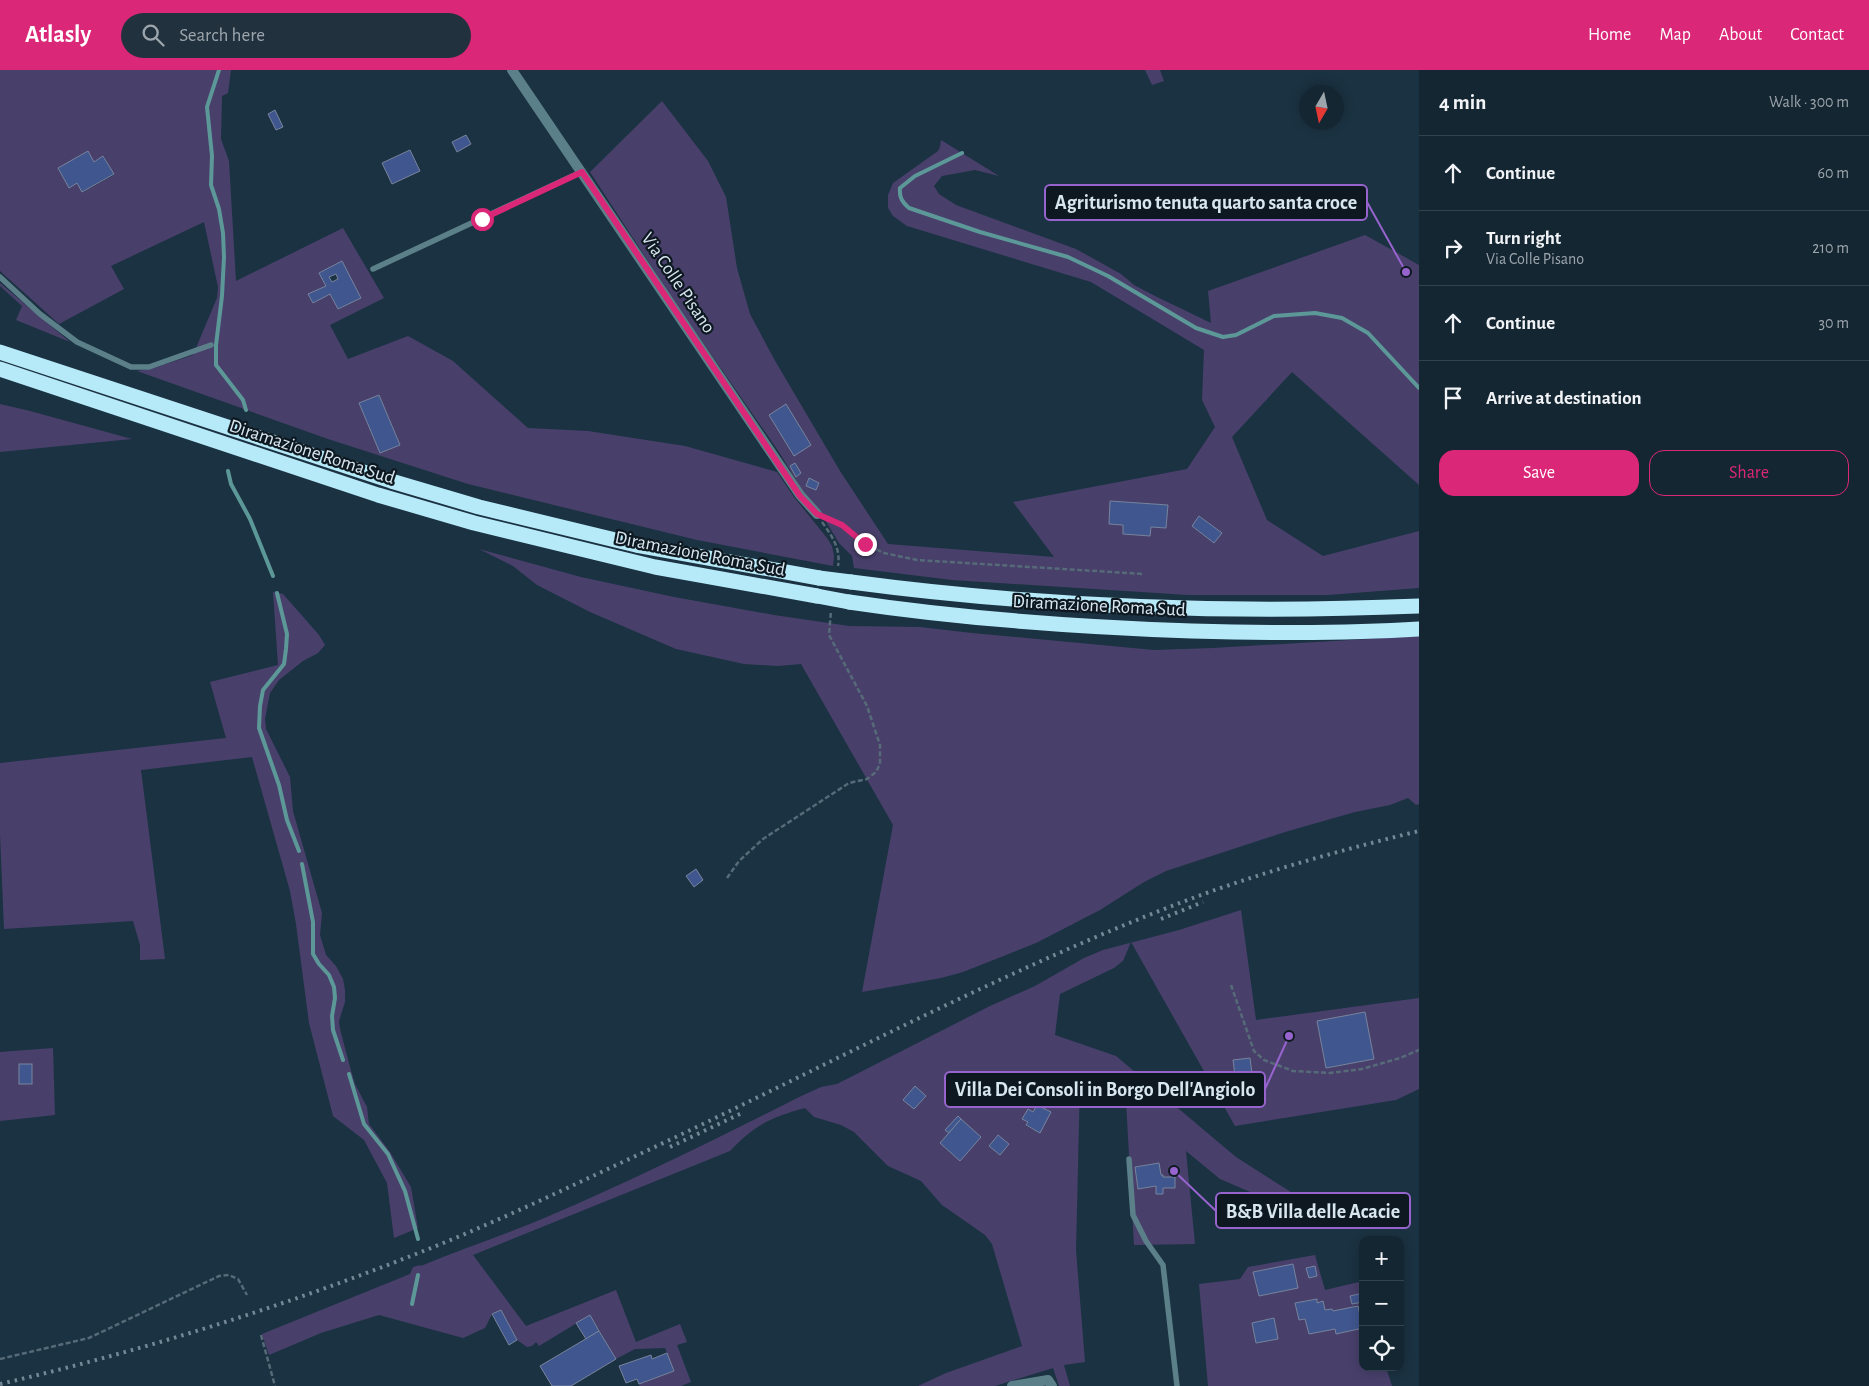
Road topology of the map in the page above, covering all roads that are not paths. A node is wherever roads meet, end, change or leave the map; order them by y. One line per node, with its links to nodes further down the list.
1 (512, 70): 2 (street, Via Colle Pisano)
2 (582, 172): 3 (lane); 8 (street, Via Colle Pisano)
3 (373, 269)
4 (0, 277): 5 (lane)
5 (211, 346)
6 (0, 352): 9 (highway, Diramazione Roma Sud, bridge)
7 (0, 370): 10 (highway, Diramazione Roma Sud, bridge)
8 (817, 514)
9 (1419, 606)
10 (1419, 629)
11 (1129, 1159): 14 (lane)
12 (1012, 1386): 13 (street)
13 (1052, 1386)
14 (1177, 1386)

